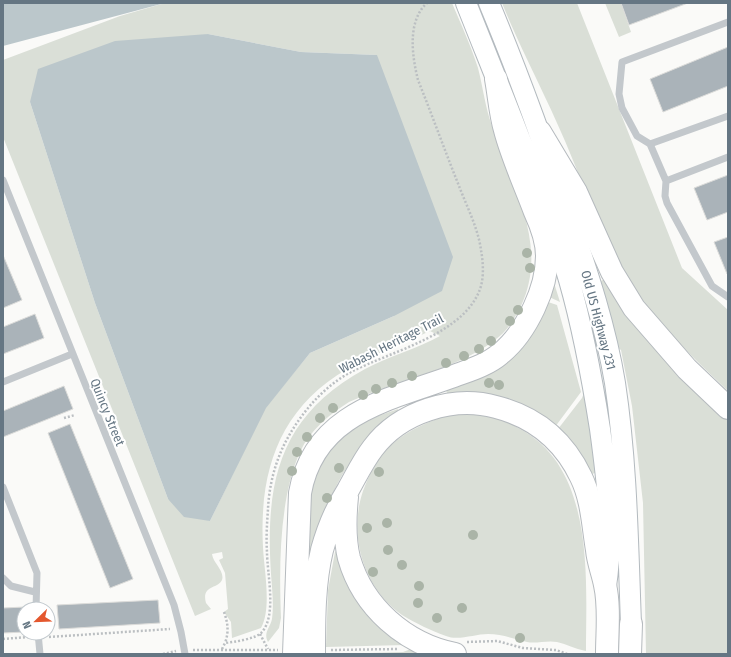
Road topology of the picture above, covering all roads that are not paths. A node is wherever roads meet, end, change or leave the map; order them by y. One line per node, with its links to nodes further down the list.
1 (466, 3): 4 (main road, Old US Highway 231)
2 (489, 3): 6 (main road, Old US Highway 231)
3 (728, 22): 7 (lane)
4 (493, 71): 18 (main road, Old US Highway 231); 27 (main road)
5 (728, 116): 7 (lane)
6 (540, 132): 14 (main road); 21 (main road, Old US Highway 231)
7 (650, 144): 10 (lane)
8 (728, 157): 10 (lane)
9 (3, 180): 12 (lane, Quincy Street)
10 (666, 181): 11 (lane)
11 (728, 297)
12 (72, 354): 13 (lane); 26 (lane, Quincy Street)
13 (3, 382)
14 (728, 408)
15 (3, 487): 19 (lane)
16 (348, 490): 18 (main road); 23 (main road); 24 (main road)
17 (3, 578): 19 (lane)
18 (606, 586): 28 (main road)
19 (35, 592): 20 (lane)
20 (36, 601)
21 (630, 624): 29 (main road, Old US Highway 231)
22 (39, 641): 25 (lane)
23 (458, 649)
24 (325, 651)
25 (40, 654)
26 (185, 654)
27 (294, 654)
28 (607, 654)
29 (630, 654)

